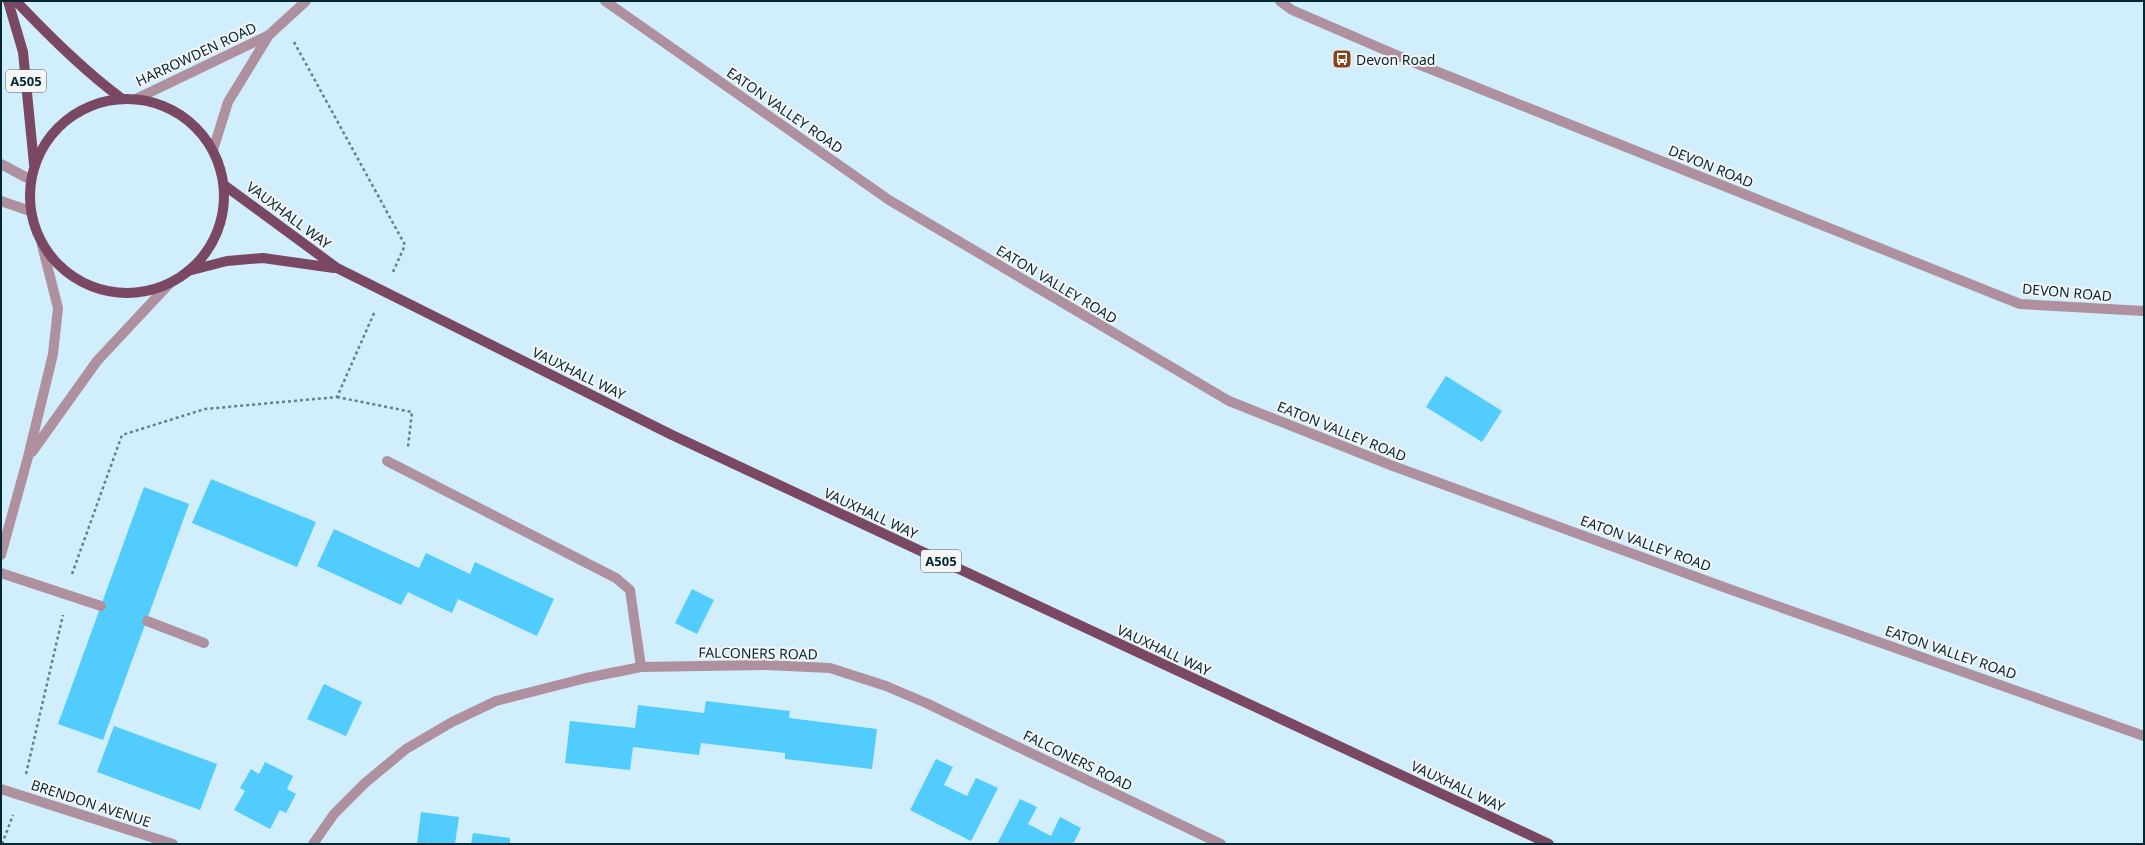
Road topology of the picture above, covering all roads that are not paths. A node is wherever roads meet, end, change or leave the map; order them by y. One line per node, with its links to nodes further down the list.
1 (8, 1): 11 (main road, A505)
2 (16, 1): 7 (main road)
3 (306, 1): 6 (street, HARROWDEN ROAD)
4 (605, 1): 29 (street, EATON VALLEY ROAD)
5 (1280, 1): 20 (street, DEVON ROAD)
6 (269, 35): 8 (street, HARROWDEN ROAD); 9 (street, HARROWDEN ROAD)
7 (121, 98): 8 (main road); 11 (main road)
8 (136, 98): 9 (main road)
9 (213, 150): 13 (main road)
10 (1, 164): 12 (street)
11 (34, 164): 12 (main road)
12 (31, 180): 15 (main road)
13 (224, 185): 17 (main road, VAUXHALL WAY / A505); 18 (main road)
14 (1, 201): 15 (street)
15 (30, 211): 16 (main road)
16 (42, 245): 19 (main road); 21 (street)
17 (337, 268): 18 (main road, VAUXHALL WAY / A505); 34 (main road, VAUXHALL WAY / A505)
18 (188, 271): 19 (main road)
19 (170, 283): 21 (street)
20 (2144, 311)
21 (28, 457): 23 (street)
22 (387, 461): 28 (street)
23 (1, 555)
24 (1, 573): 25 (street)
25 (101, 606)
26 (147, 622): 27 (street)
27 (204, 643)
28 (641, 667): 32 (street, FALCONERS ROAD); 33 (street, FALCONERS ROAD)
29 (2144, 736)
30 (1, 789): 31 (street, BRENDON AVENUE)
31 (173, 844)
32 (313, 844)
33 (1221, 844)
34 (1549, 844)

